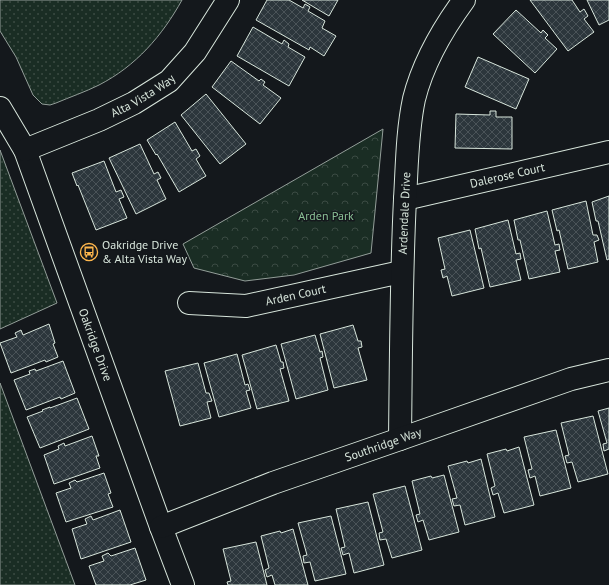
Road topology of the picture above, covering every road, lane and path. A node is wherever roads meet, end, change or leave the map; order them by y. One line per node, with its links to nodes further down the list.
1 (228, 0): 4 (street, Alta Vista Way)
2 (464, 0): 6 (street, Ardendale Drive)
3 (0, 108): 4 (street, Oakridge Drive)
4 (24, 150): 11 (street, Oakridge Drive)
5 (609, 152): 6 (street, Dalerose Court)
6 (405, 199): 7 (street, Ardendale Drive)
7 (402, 272): 8 (street, Arden Court); 10 (street, Ardendale Drive)
8 (190, 303)
9 (609, 370): 10 (street, Southridge Way)
10 (400, 439): 11 (street, Southridge Way)
11 (161, 527): 12 (street, Oakridge Drive)
12 (184, 585)

